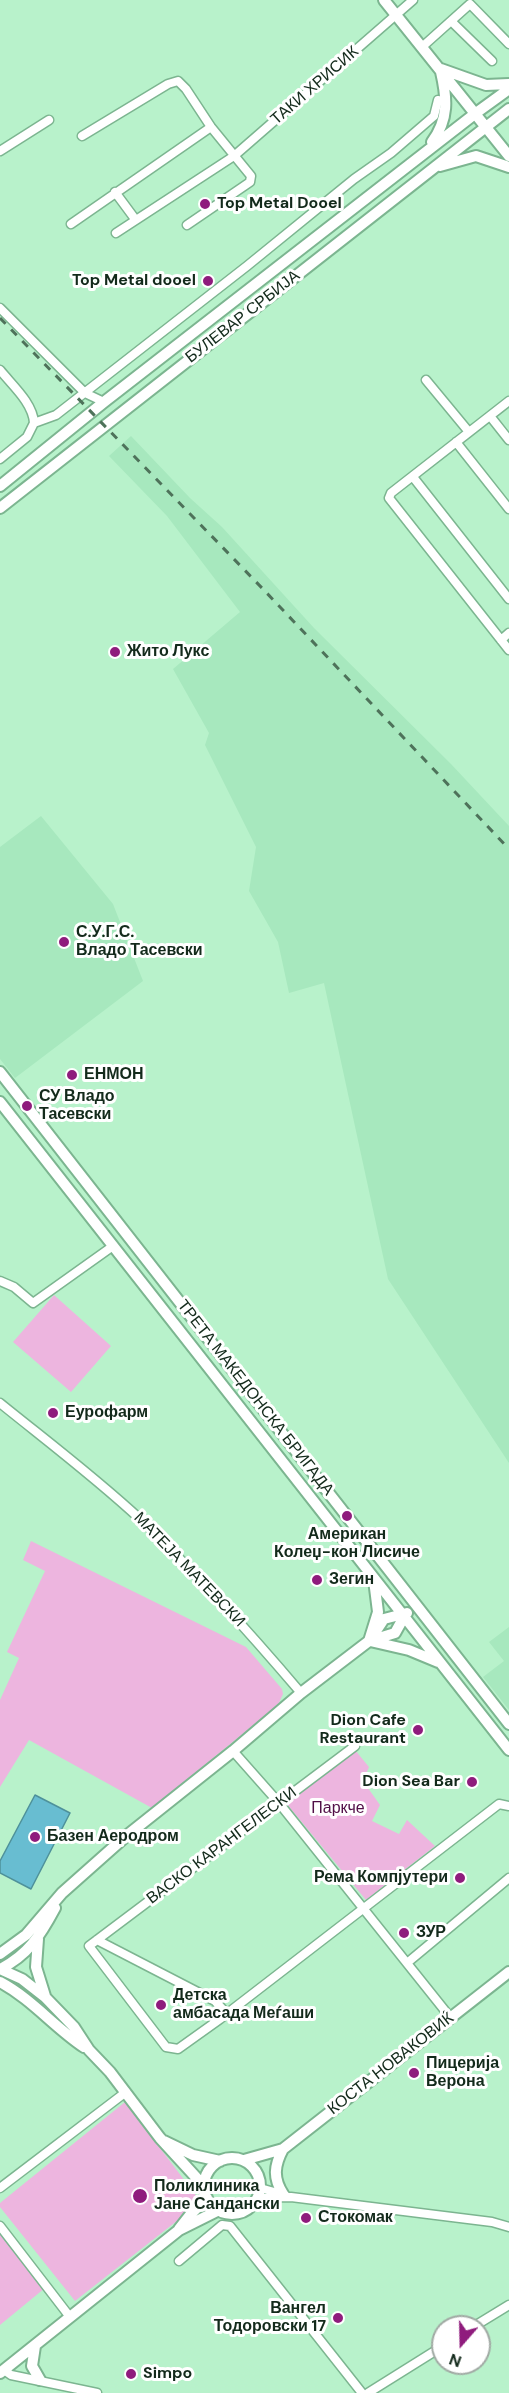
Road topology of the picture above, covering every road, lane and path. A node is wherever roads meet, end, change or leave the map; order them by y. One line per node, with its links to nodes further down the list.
1 (384, 0): 3 (street)
2 (413, 0): 3 (street, ТАКИ ХРИСИК)
3 (397, 16): 6 (street); 20 (street, ТАКИ ХРИСИК)
4 (451, 21): 5 (street); 6 (street); 7 (street)
5 (509, 44)
6 (422, 47): 8 (street)
7 (492, 61)
8 (440, 68): 9 (street); 13 (street); 19 (street)
9 (509, 84)
10 (509, 89): 13 (street, БУЛЕВАР СРБИЈА)
11 (438, 100): 32 (street)
12 (509, 109): 15 (street, БУЛЕВАР СРБИЈА)
13 (476, 113): 15 (street); 19 (street, БУЛЕВАР СРБИЈА)
14 (49, 120): 18 (street)
15 (486, 126): 21 (street); 23 (street, БУЛЕВАР СРБИЈА)
16 (211, 127): 17 (street); 20 (street); 24 (street)
17 (82, 136)
18 (0, 151)
19 (424, 153): 34 (street, БУЛЕВАР СРБИЈА)
20 (234, 156): 25 (street, ТАКИ ХРИСИК); 27 (street)
21 (509, 156)
22 (509, 167): 23 (street)
23 (431, 170): 43 (street, БУЛЕВАР СРБИЈА)
24 (115, 192): 25 (street); 26 (street)
25 (135, 219): 28 (street, ТАКИ ХРИСИК)
26 (71, 224)
27 (187, 225)
28 (116, 232)
29 (0, 308): 32 (street)
30 (0, 370): 36 (street)
31 (426, 380): 37 (street)
32 (85, 393): 34 (street); 36 (street)
33 (509, 401): 35 (street)
34 (104, 402): 42 (street, БУЛЕВАР СРБИЈА)
35 (490, 416): 37 (street); 38 (street)
36 (34, 423): 40 (street)
37 (469, 432): 39 (street)
38 (509, 440)
39 (456, 442): 41 (street); 44 (street)
40 (0, 459)
41 (413, 477): 45 (street); 47 (street)
42 (0, 486)
43 (0, 508)
44 (509, 509)
45 (509, 599)
46 (509, 633): 47 (street)
47 (501, 640): 48 (street)
48 (509, 650)
49 (0, 1072): 55 (street, ТРЕТА МАКЕДОНСКА БРИГАДА)
50 (0, 1102): 51 (street, ТРЕТА МАКЕДОНСКА БРИГАДА)
51 (113, 1246): 52 (street); 54 (street, ТРЕТА МАКЕДОНСКА БРИГАДА)
52 (0, 1281)
53 (0, 1403): 59 (street, МАТЕЈА МАТЕВСКИ)
54 (373, 1578): 56 (street, ТРЕТА МАКЕДОНСКА БРИГАДА); 57 (street)
55 (418, 1606): 56 (street); 60 (street, ТРЕТА МАКЕДОНСКА БРИГАДА)
56 (405, 1615): 57 (street); 57 (street); 58 (street, ТРЕТА МАКЕДОНСКА БРИГАДА)
57 (369, 1641): 58 (street); 59 (street)
58 (440, 1662): 62 (street, ТРЕТА МАКЕДОНСКА БРИГАДА)
59 (301, 1693): 63 (street)
60 (509, 1724)
61 (355, 1746): 64 (street, ВАСКО КАРАНГЕЛЕСКИ)
62 (509, 1750)
63 (233, 1751): 64 (street); 67 (street)
64 (279, 1803): 68 (street); 70 (street, ВАСКО КАРАНГЕЛЕСКИ)
65 (509, 1806): 68 (street)
66 (509, 1878): 72 (street)
67 (62, 1893): 69 (street); 71 (street)
68 (364, 1908): 72 (street); 77 (street)
69 (38, 1938): 73 (street); 76 (street)
70 (97, 1940): 77 (street); 77 (street, ВАСКО КАРАНГЕЛЕСКИ)
71 (0, 1954)
72 (407, 1963): 78 (street)
73 (0, 1969): 76 (street)
74 (509, 1972): 78 (street, КОСТА НОВАКОВИЌ)
75 (0, 1982): 79 (street)
76 (45, 1997): 79 (street)
77 (227, 2014)
78 (450, 2017): 82 (street, КОСТА НОВАКОВИЌ)
79 (89, 2050): 80 (street)
80 (126, 2092): 81 (street); 87 (street)
81 (160, 2139): 85 (street); 86 (street)
82 (283, 2149): 83 (street, КОСТА НОВАКОВИЌ); 89 (street)
83 (271, 2153): 84 (street, КОСТА НОВАКОВИЌ); 88 (street)
84 (244, 2160): 85 (street); 88 (street)
85 (220, 2161): 86 (street)
86 (204, 2186): 90 (street)
87 (0, 2188)
88 (259, 2188): 89 (street); 91 (street)
89 (287, 2195): 93 (street)
90 (207, 2198): 91 (street); 94 (street)
91 (219, 2210): 94 (street)
92 (0, 2226): 98 (street)
93 (509, 2227)
94 (179, 2230): 98 (street)
95 (178, 2261): 104 (street)
96 (509, 2305): 97 (street)
97 (491, 2316)
98 (70, 2317): 99 (street)
99 (35, 2346): 101 (street); 102 (street)
100 (431, 2354): 105 (street)
101 (2, 2372): 102 (street)
102 (40, 2380): 103 (street)
103 (97, 2393)
104 (362, 2393)
105 (368, 2393)

